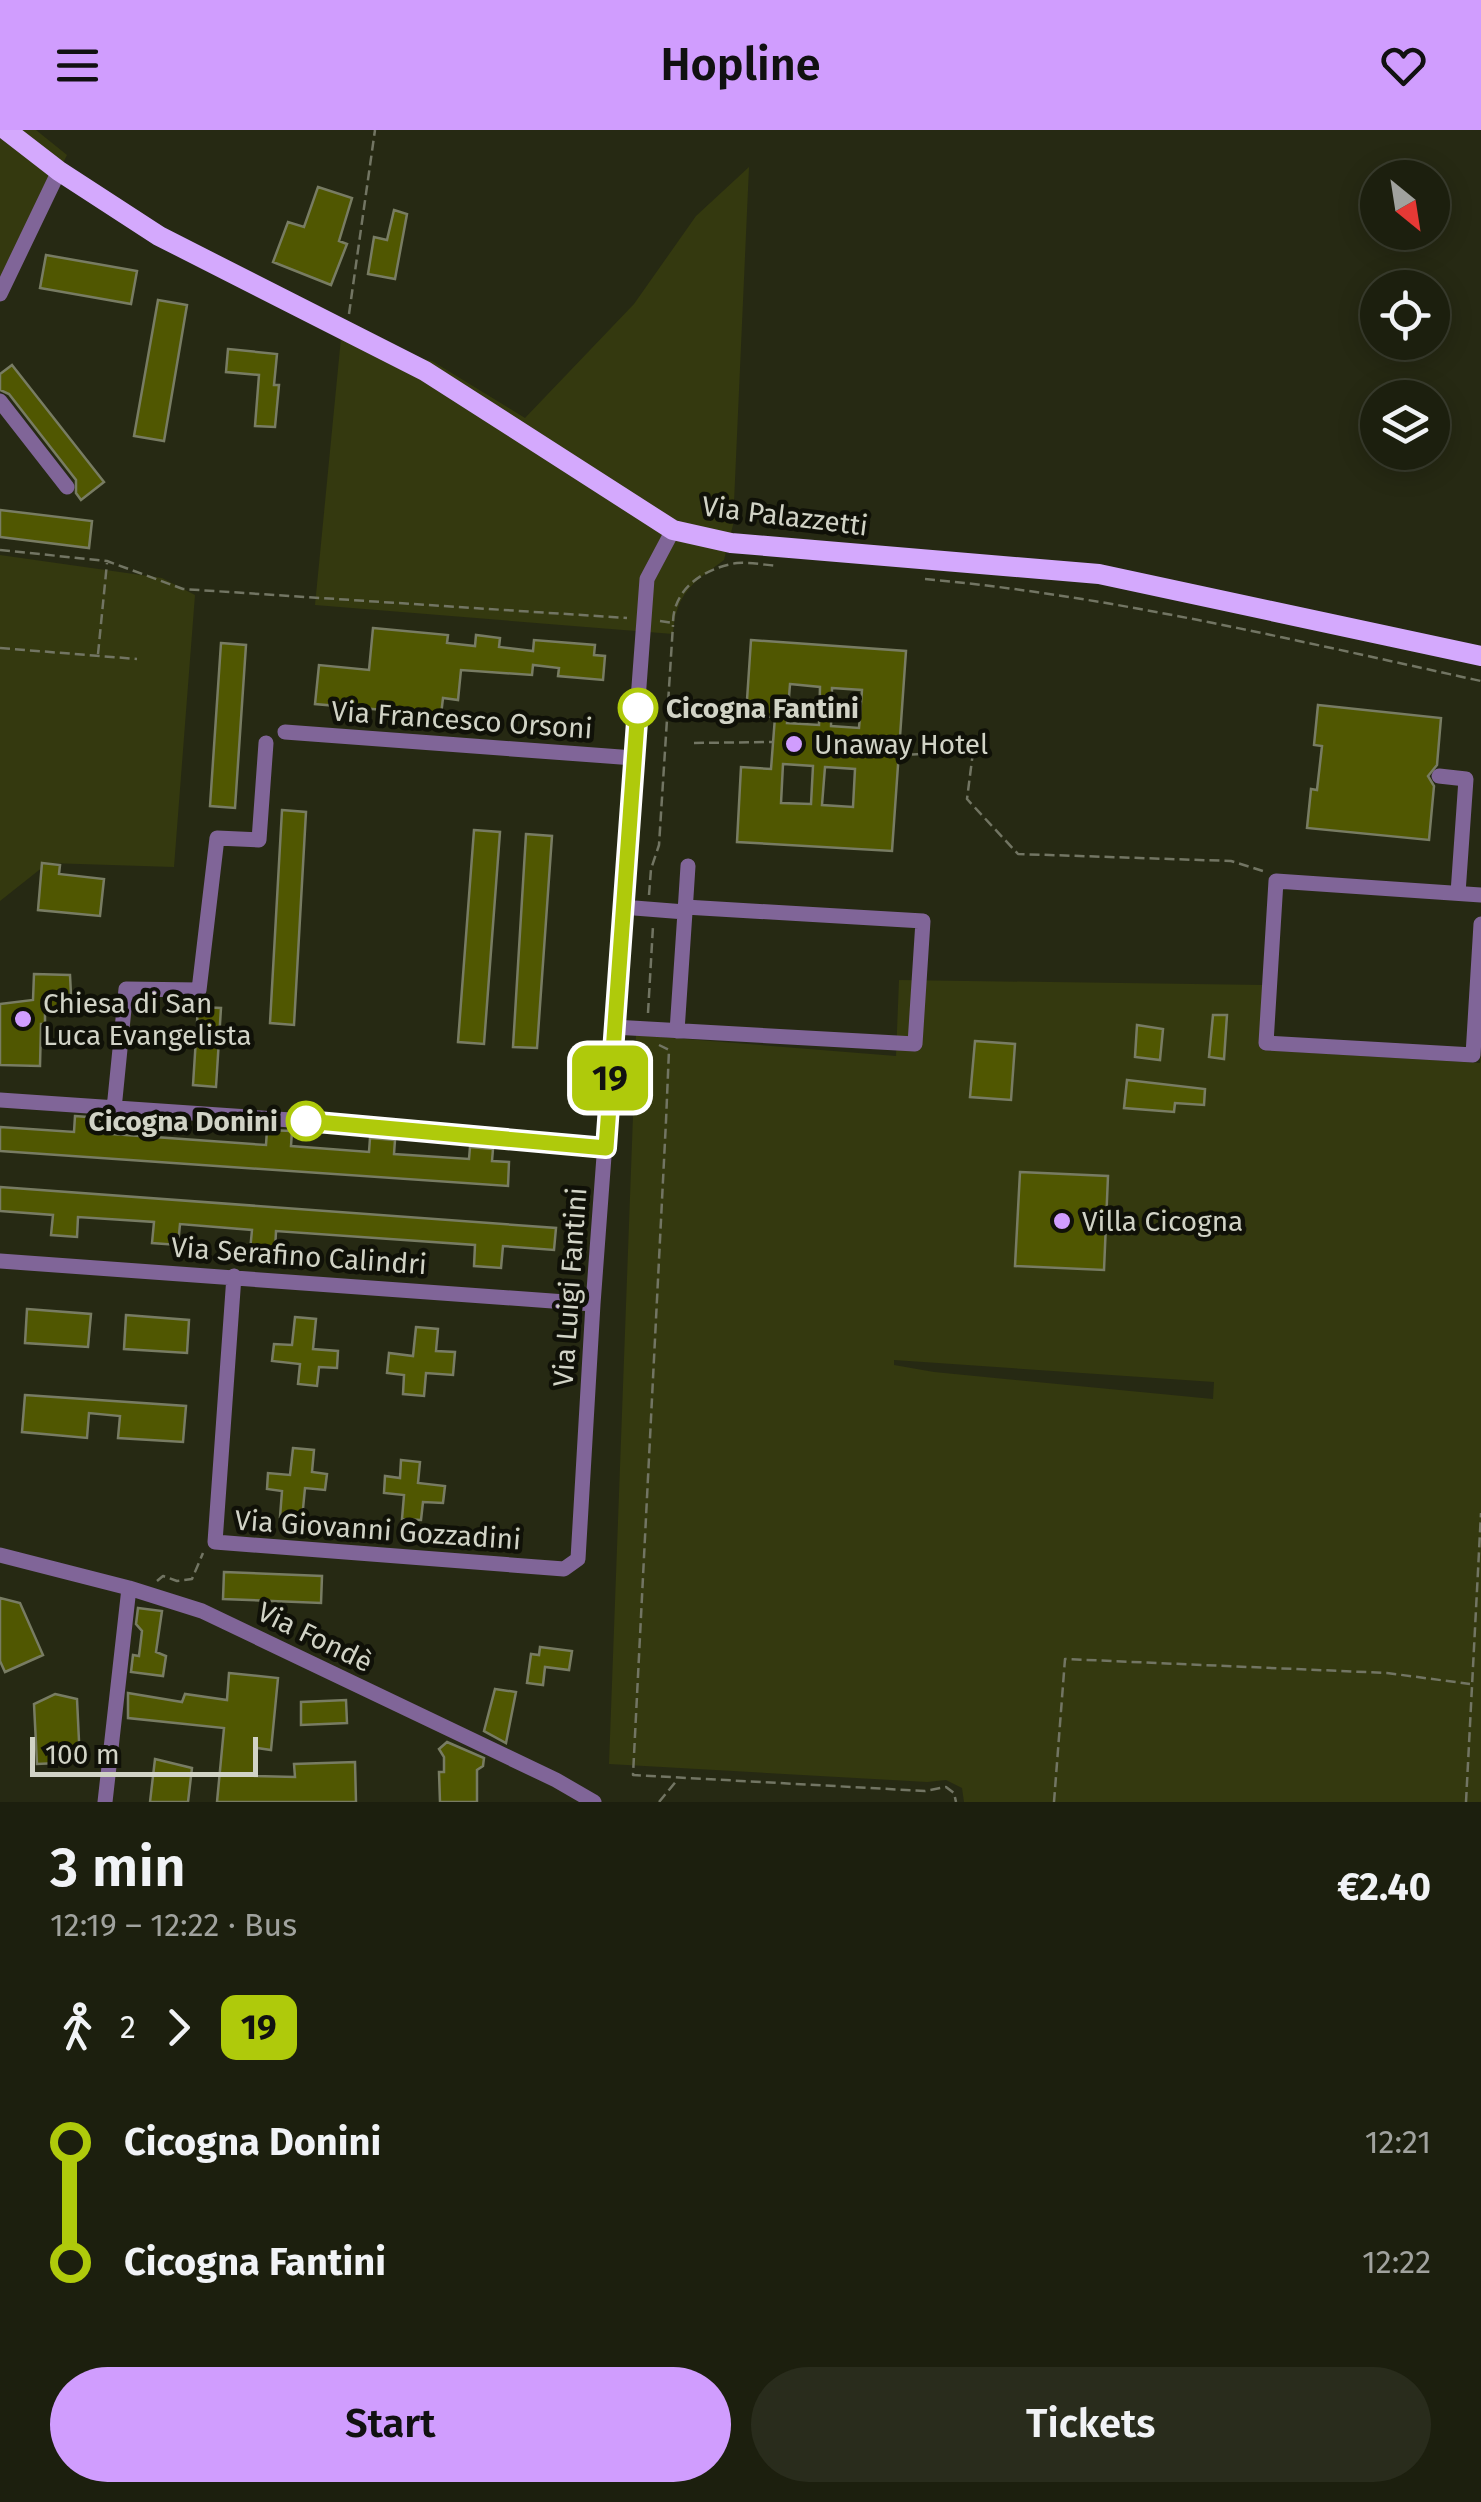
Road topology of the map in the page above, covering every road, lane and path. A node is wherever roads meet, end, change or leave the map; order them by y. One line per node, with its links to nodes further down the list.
1 (6, 130): 3 (main road, Via Palazzetti)
2 (375, 130): 5 (path)
3 (59, 171): 4 (street); 5 (main road, Via Palazzetti)
4 (0, 294)
5 (347, 330): 8 (main road, Via Palazzetti)
6 (0, 400): 7 (street)
7 (67, 486)
8 (674, 530): 13 (street, Via Luigi Fantini); 17 (main road, Via Palazzetti)
9 (0, 550): 10 (path)
10 (107, 561): 13 (path); 16 (path)
11 (794, 568): 14 (path)
12 (925, 578): 19 (path)
13 (645, 619): 14 (path); 25 (street, Via Luigi Fantini)
14 (673, 623): 32 (path)
15 (0, 648): 16 (path)
16 (98, 656): 18 (path)
17 (1481, 656)
18 (137, 659)
19 (1481, 681)
20 (285, 732): 25 (street, Via Francesco Orsoni)
21 (773, 742): 23 (path)
22 (266, 743): 39 (street)
23 (694, 743)
24 (897, 755): 28 (path)
25 (634, 758): 31 (street, Via Luigi Fantini)
26 (1439, 776): 29 (street)
27 (688, 866): 33 (street)
28 (1276, 881): 29 (street); 34 (street)
29 (1458, 893): 30 (street)
30 (1481, 895)
31 (622, 907): 32 (street); 35 (street, Via Luigi Fantini)
32 (648, 909): 33 (street); 36 (path)
33 (685, 910): 37 (street); 37 (street)
34 (1481, 924)
35 (613, 1027): 36 (street); 40 (street, Via Luigi Fantini)
36 (648, 1029): 37 (street); 51 (path)
37 (677, 1031)
38 (0, 1100): 39 (street)
39 (114, 1110): 40 (street)
40 (606, 1148): 43 (street, Via Luigi Fantini)
41 (0, 1261): 42 (street, Via Serafino Calindri)
42 (234, 1276): 43 (street, Via Serafino Calindri); 45 (street, Via Giovanni Gozzadini)
43 (593, 1304): 47 (street, Via Luigi Fantini)
44 (1481, 1513): 50 (path)
45 (216, 1542): 47 (street, Via Giovanni Gozzadini); 49 (path)
46 (0, 1555): 48 (street, Via Fondè)
47 (564, 1569)
48 (129, 1588): 49 (street, Via Fondè); 52 (street)
49 (152, 1595): 53 (street, Via Fondè)
50 (1470, 1684): 56 (path); 57 (path)
51 (679, 1778): 54 (path); 55 (path)
52 (105, 1802)
53 (594, 1802)
54 (660, 1802)
55 (956, 1802)
56 (1054, 1802)
57 (1466, 1802)

